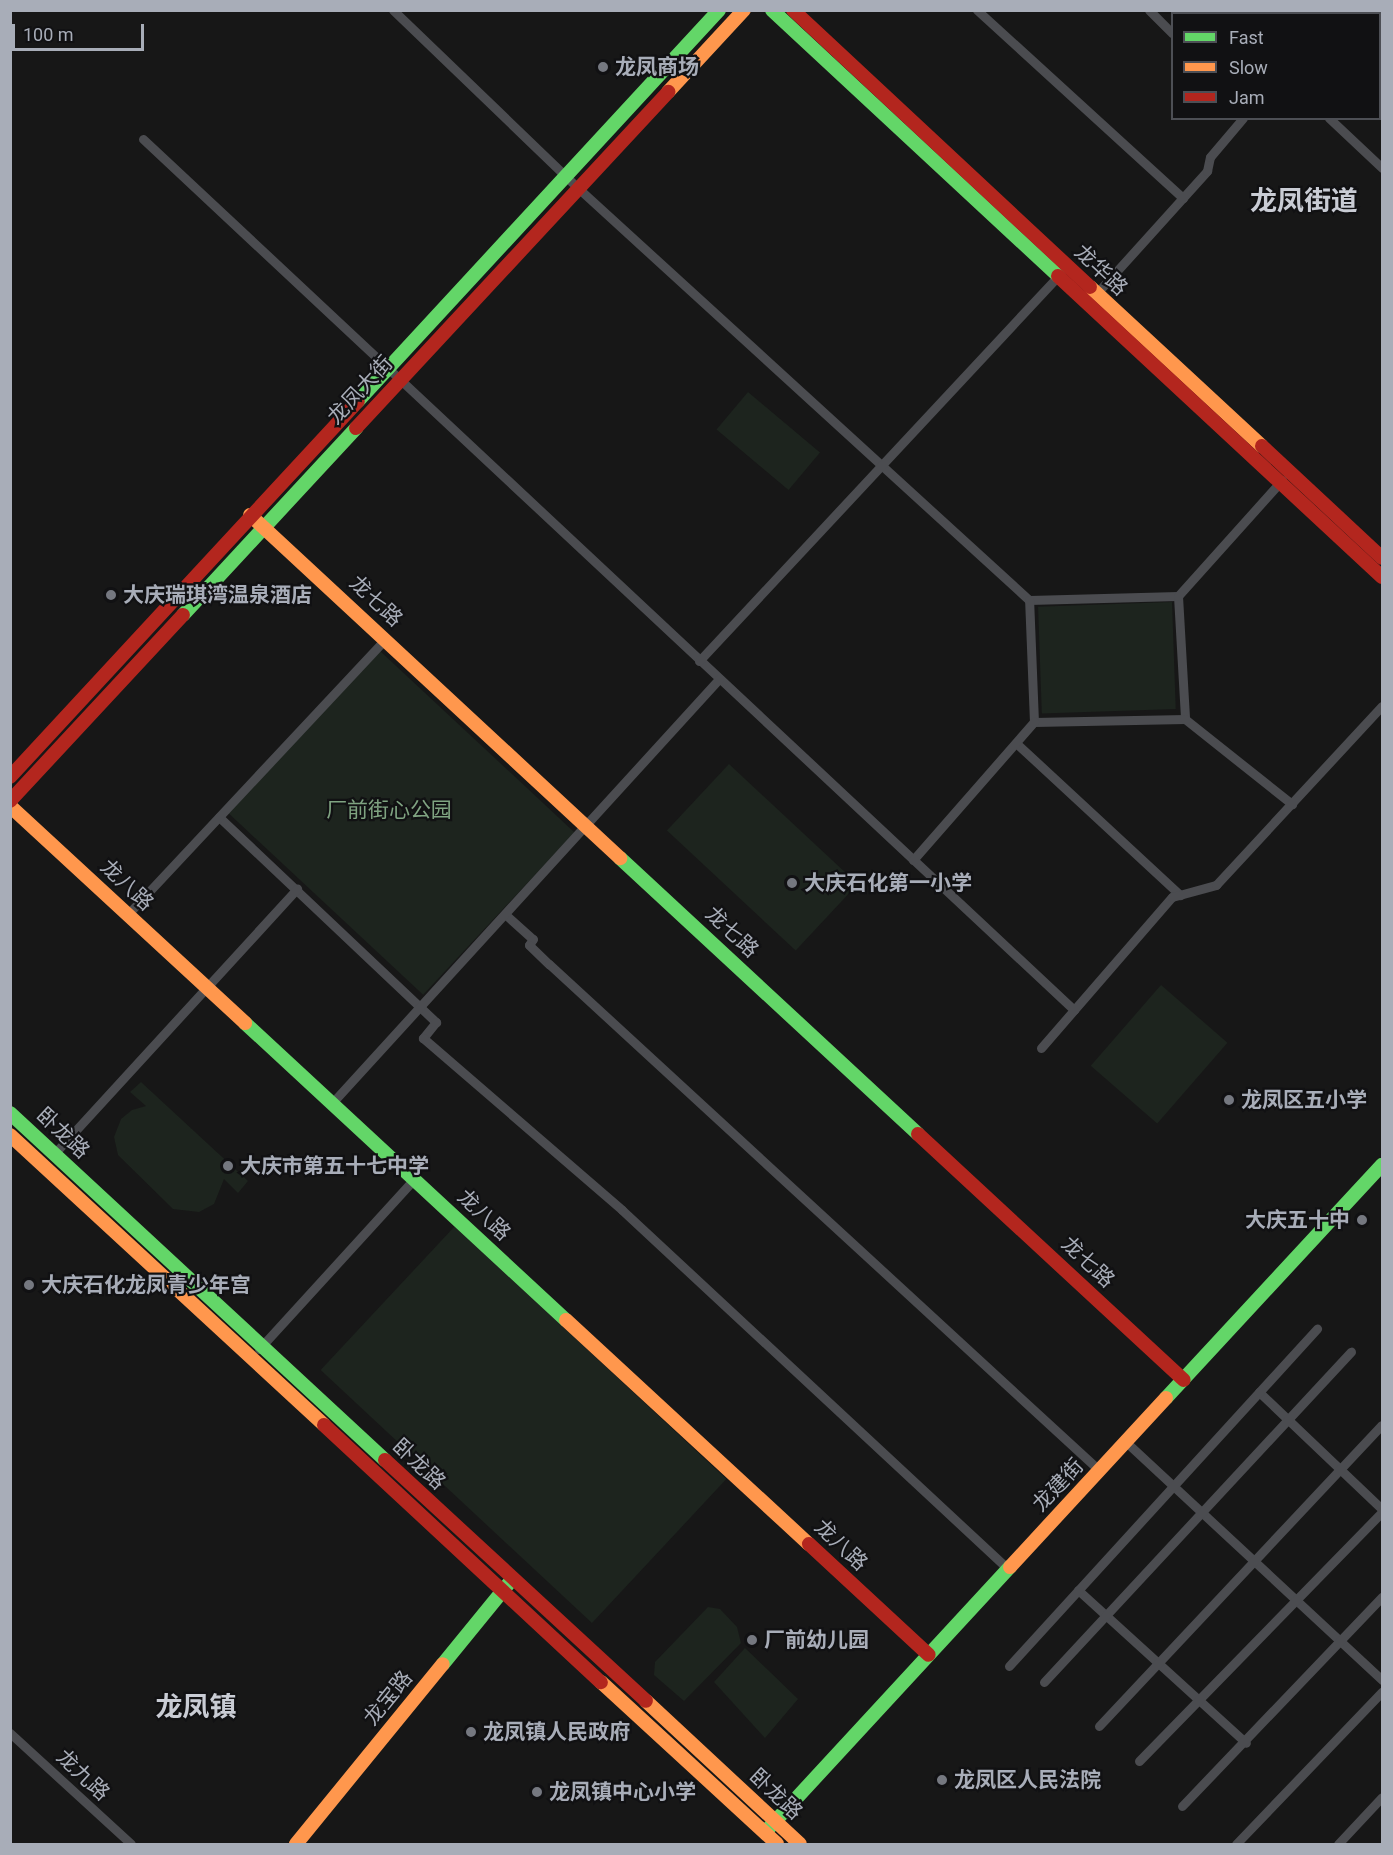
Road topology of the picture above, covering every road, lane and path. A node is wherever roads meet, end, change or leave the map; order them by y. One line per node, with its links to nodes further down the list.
1 (393, 10): 13 (street)
2 (719, 10): 13 (main road, 龙凤大街)
3 (744, 10): 14 (main road, 龙凤大街)
4 (772, 10): 16 (main road)
5 (793, 10): 16 (main road, 龙华路)
6 (977, 10): 15 (street)
7 (1149, 10): 8 (street)
8 (1171, 31)
9 (1241, 120): 15 (street)
10 (1331, 120): 12 (street)
11 (143, 139): 18 (street)
12 (1383, 168)
13 (565, 176): 14 (street); 18 (main road, 龙凤大街)
14 (578, 188): 19 (main road, 龙凤大街); 20 (street)
15 (1183, 198): 17 (street)
16 (1062, 271): 17 (main road, 龙华路); 20 (street); 21 (main road)
17 (1096, 294): 21 (main road, 龙华路)
18 (386, 369): 19 (street); 22 (main road, 龙凤大街)
19 (398, 380): 23 (main road, 龙凤大街); 29 (street)
20 (882, 465): 27 (street); 29 (street)
21 (1285, 477): 24 (main road, 龙华路); 25 (main road); 26 (street)
22 (250, 515): 23 (main road, 龙七路); 35 (main road, 龙凤大街)
23 (264, 525): 28 (main road, 龙七路); 36 (main road, 龙凤大街)
24 (1383, 558)
25 (1383, 577)
26 (1178, 596): 27 (street); 32 (street)
27 (1029, 600): 33 (street)
28 (385, 639): 39 (street); 40 (main road, 龙七路)
29 (699, 661): 30 (street)
30 (719, 679): 40 (street); 41 (street)
31 (1383, 706): 37 (street)
32 (1185, 719): 33 (street); 37 (street)
33 (1034, 722): 34 (street)
34 (1016, 743): 41 (street); 43 (street)
35 (10, 777)
36 (10, 801)
37 (1292, 804): 43 (street)
38 (10, 806): 44 (main road, 龙八路)
39 (219, 817): 42 (street); 44 (street)
40 (588, 826): 45 (street); 59 (main road, 龙七路)
41 (913, 860): 48 (street)
42 (297, 889): 46 (street); 47 (street)
43 (1180, 895): 48 (street)
44 (128, 914): 46 (main road, 龙八路)
45 (506, 915): 47 (street); 65 (street)
46 (207, 987): 50 (main road, 龙八路); 53 (street)
47 (420, 1008): 50 (street); 70 (street)
48 (1074, 1010): 49 (street)
49 (1041, 1048)
50 (332, 1103): 55 (main road, 龙八路)
51 (10, 1113): 53 (main road, 卧龙路)
52 (10, 1135): 57 (main road, 卧龙路)
53 (54, 1154): 57 (main road, 卧龙路)
54 (1383, 1165): 59 (main road, 龙建街)
55 (414, 1179): 57 (street); 78 (main road, 龙八路)
56 (1317, 1329): 60 (street)
57 (256, 1352): 71 (main road, 卧龙路); 72 (main road, 卧龙路)
58 (1351, 1352): 61 (street)
59 (1184, 1380): 63 (main road, 龙建街)
60 (1259, 1392): 61 (street); 66 (street)
61 (1288, 1420): 64 (street); 67 (street)
62 (1383, 1425): 64 (street)
63 (1126, 1442): 65 (main road, 龙建街); 66 (street)
64 (1340, 1469): 68 (street); 69 (street)
65 (1100, 1471): 70 (main road, 龙建街)
66 (1172, 1484): 67 (street); 73 (street)
67 (1201, 1511): 69 (street); 76 (street)
68 (1383, 1511): 75 (street)
69 (1253, 1560): 75 (street); 79 (street)
70 (1008, 1569): 78 (main road, 龙建街)
71 (513, 1578): 72 (main road, 龙宝路); 91 (main road, 卧龙路)
72 (503, 1590): 92 (main road, 卧龙路); 94 (main road, 龙宝路)
73 (1078, 1590): 76 (street); 80 (street)
74 (1383, 1597): 77 (street)
75 (1296, 1599): 77 (street); 84 (street)
76 (1106, 1615): 79 (street); 82 (street)
77 (1340, 1641): 81 (street); 87 (street)
78 (929, 1655): 91 (main road, 龙建街)
79 (1159, 1664): 84 (street); 85 (street)
80 (1010, 1666)
81 (1383, 1680)
82 (1044, 1682)
83 (1383, 1692): 97 (street)
84 (1198, 1700): 87 (street); 88 (street)
85 (1099, 1726)
86 (10, 1733): 93 (street, 龙九路)
87 (1246, 1743): 90 (street)
88 (1139, 1761)
89 (1383, 1797): 98 (street)
90 (1182, 1806)
91 (775, 1822): 92 (main road, 龙建街); 96 (main road, 卧龙路)
92 (765, 1833): 95 (main road, 卧龙路)
93 (131, 1845)
94 (296, 1845)
95 (777, 1845)
96 (800, 1845)
97 (1236, 1845)
98 (1338, 1845)

